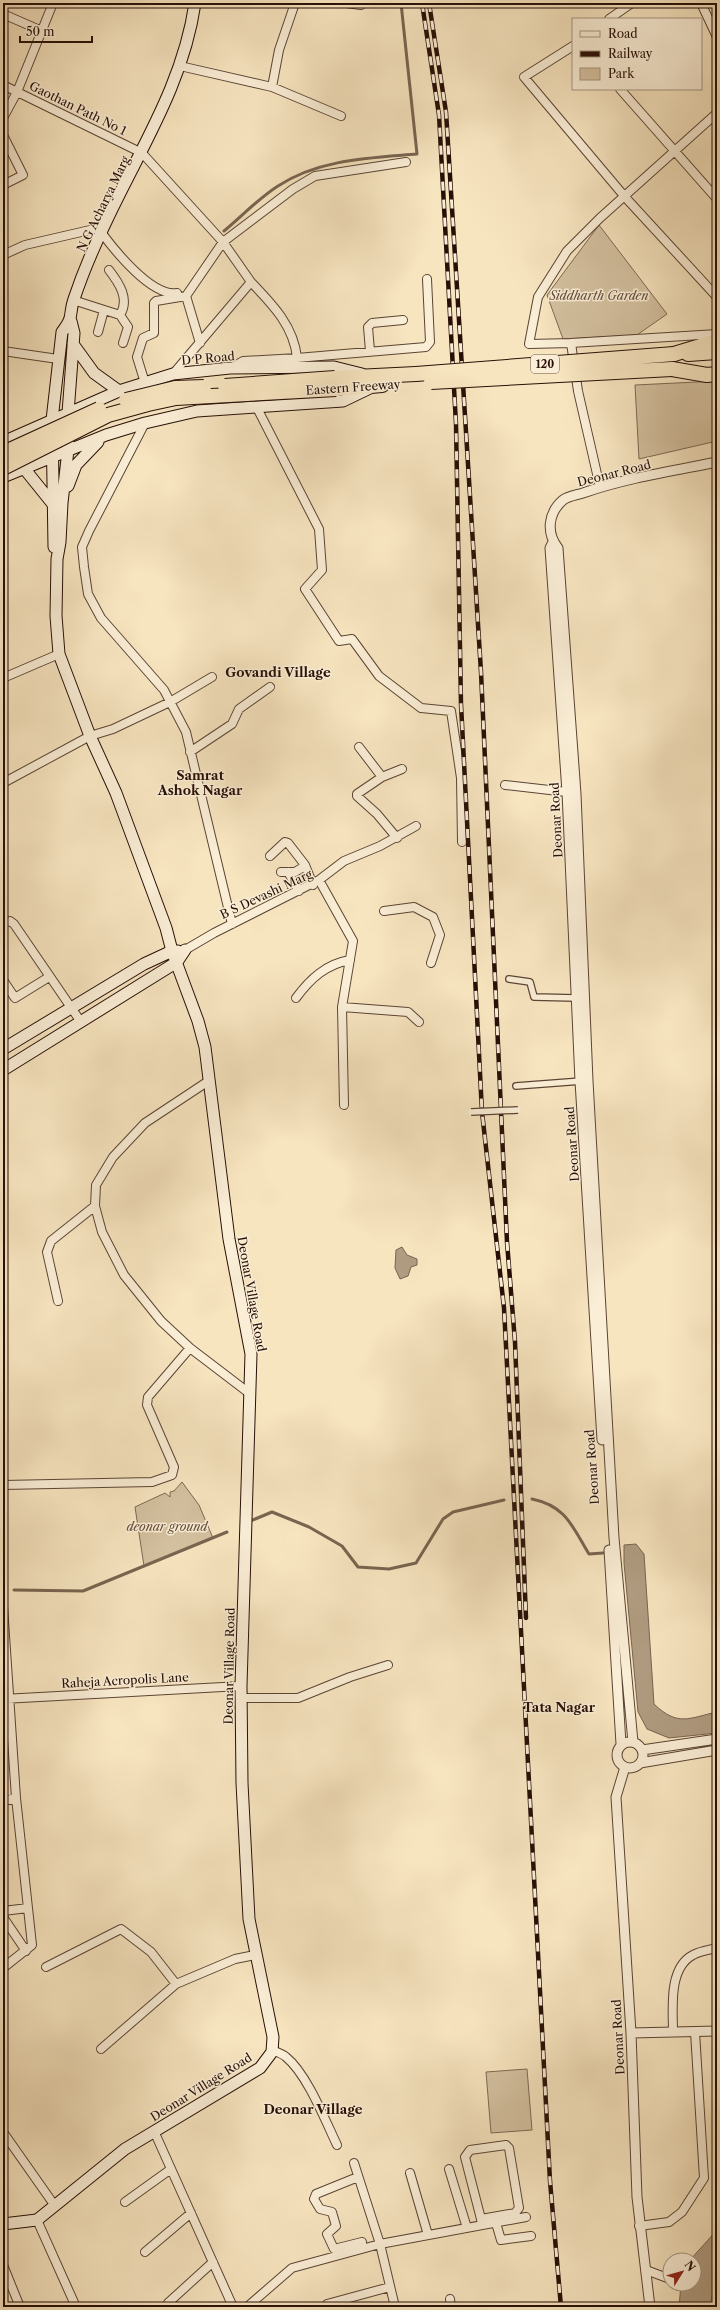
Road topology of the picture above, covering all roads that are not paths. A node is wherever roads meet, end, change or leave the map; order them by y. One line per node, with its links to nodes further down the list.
1 (53, 3): 10 (street)
2 (195, 3): 13 (main road, N G Acharya Marg)
3 (295, 3): 15 (street)
4 (346, 3): 7 (street)
5 (632, 3): 9 (street)
6 (701, 3): 11 (street)
7 (360, 5)
8 (3, 14): 10 (street)
9 (610, 18)
10 (42, 31): 17 (street)
11 (717, 37)
12 (572, 47): 26 (street)
13 (180, 66): 15 (street); 23 (main road, N G Acharya Marg)
14 (3, 85): 17 (street, Gaothan Path No 1)
15 (272, 87): 19 (street)
16 (621, 90): 22 (street)
17 (17, 92): 20 (street); 23 (street, Gaothan Path No 1)
18 (717, 114): 22 (street)
19 (341, 116)
20 (3, 118)
21 (3, 136): 25 (street)
22 (675, 151): 26 (street); 27 (street)
23 (142, 153): 28 (main road, N G Acharya Marg); 29 (street)
24 (406, 162): 29 (street)
25 (3, 185)
26 (625, 197): 35 (street); 46 (street)
27 (717, 199)
28 (102, 229): 29 (street); 30 (street); 36 (main road, N G Acharya Marg)
29 (221, 240): 33 (street); 34 (street)
30 (3, 255)
31 (109, 270): 38 (street)
32 (427, 279): 49 (street)
33 (251, 282): 45 (street); 52 (street)
34 (186, 296): 45 (street); 59 (street)
35 (717, 297)
36 (73, 300): 37 (street); 39 (main road, N G Acharya Marg)
37 (104, 310): 38 (street); 41 (street)
38 (120, 315): 44 (street)
39 (71, 320): 47 (main road); 53 (main road, N G Acharya Marg)
40 (403, 320): 49 (street)
41 (98, 332)
42 (717, 334): 46 (street)
43 (717, 341): 51 (highway)
44 (123, 343)
45 (200, 343): 56 (street)
46 (571, 343): 75 (street)
47 (73, 344): 61 (main road); 63 (main road)
48 (3, 351): 53 (street)
49 (370, 351): 52 (street)
50 (713, 352): 51 (highway, Eastern Freeway)
51 (674, 354): 57 (highway, Eastern Freeway / 120, bridge)
52 (297, 358): 54 (street)
53 (58, 359): 64 (main road, N G Acharya Marg)
54 (230, 368): 56 (main road, D P Road); 58 (main road, D P Road)
55 (715, 369): 57 (highway, Eastern Freeway / 120, bridge)
56 (173, 374): 59 (main road, D P Road)
57 (415, 379): 58 (highway, Eastern Freeway)
58 (374, 381): 60 (highway, Eastern Freeway); 62 (main road)
59 (145, 383): 61 (main road, D P Road)
60 (336, 384): 69 (highway, Eastern Freeway, bridge); 73 (highway, Eastern Freeway, bridge)
61 (119, 391): 63 (main road, D P Road)
62 (256, 406): 65 (main road); 93 (street)
63 (68, 413): 64 (main road, D P Road); 68 (main road)
64 (52, 420): 67 (main road, D P Road); 70 (main road, N G Acharya Marg)
65 (146, 423): 66 (main road); 81 (street)
66 (106, 435): 68 (main road); 76 (main road)
67 (3, 442)
68 (68, 450): 70 (main road); 76 (main road)
69 (3, 453)
70 (52, 456): 72 (main road); 76 (main road, N G Acharya Marg)
71 (717, 462): 75 (street, Deonar Road)
72 (23, 467): 74 (main road); 76 (main road)
73 (3, 468)
74 (3, 477)
75 (600, 487): 82 (street, Deonar Road)
76 (57, 503): 77 (main road, Deonar Village Road)
77 (59, 654): 79 (street); 83 (main road, Deonar Village Road)
78 (212, 677): 81 (street)
79 (3, 678)
80 (270, 688): 85 (street)
81 (170, 702): 83 (street); 85 (street)
82 (566, 722): 90 (street, Deonar Road); 103 (street, Deonar Road)
83 (90, 736): 88 (street); 102 (main road, Deonar Village Road)
84 (359, 747): 87 (street)
85 (190, 752): 100 (street)
86 (402, 769): 87 (street)
87 (382, 777): 92 (street)
88 (3, 783)
89 (505, 785): 90 (street)
90 (567, 792): 103 (street, Deonar Road)
91 (416, 826): 92 (street)
92 (397, 838): 96 (street)
93 (462, 842)
94 (270, 856): 95 (street)
95 (305, 866): 96 (street); 97 (street)
96 (316, 882): 97 (street, B S Devashi Marg); 104 (street, B S Devashi Marg)
97 (299, 891): 100 (street, B S Devashi Marg)
98 (384, 911): 106 (street)
99 (3, 922): 109 (street)
100 (232, 924): 101 (street, B S Devashi Marg)
101 (185, 950): 102 (main road, B S Devashi Marg); 105 (main road, B S Devashi Marg)
102 (172, 951): 105 (main road, Deonar Village Road); 107 (main road, B S Devashi Marg)
103 (578, 953): 113 (street, Deonar Road); 121 (street, Deonar Road)
104 (350, 960): 112 (street); 114 (street)
105 (177, 962): 108 (main road, B S Devashi Marg); 120 (main road, Deonar Village Road)
106 (431, 963)
107 (144, 964): 108 (main road); 115 (main road, B S Devashi Marg)
108 (151, 976): 116 (main road, B S Devashi Marg)
109 (49, 977): 111 (street); 115 (street)
110 (509, 979): 113 (street)
111 (3, 980)
112 (296, 998)
113 (576, 998): 121 (street, Deonar Road)
114 (342, 1007): 117 (street); 123 (street)
115 (71, 1008): 116 (street); 118 (main road, B S Devashi Marg)
116 (81, 1022): 119 (main road, B S Devashi Marg)
117 (419, 1022)
118 (3, 1050)
119 (3, 1070)
120 (210, 1080): 126 (street); 129 (main road, Deonar Village Road)
121 (584, 1081): 122 (street); 131 (street, Deonar Road)
122 (516, 1086)
123 (344, 1105)
124 (518, 1110): 125 (street, bridge)
125 (471, 1112)
126 (95, 1206): 127 (street); 128 (street)
127 (58, 1301)
128 (190, 1348): 129 (street); 130 (street)
129 (249, 1393): 134 (main road, Deonar Village Road)
130 (3, 1485)
131 (610, 1517): 137 (street, Deonar Road); 138 (street, Deonar Road)
132 (3, 1606): 136 (street)
133 (388, 1665): 135 (street)
134 (241, 1686): 135 (main road, Deonar Village Road); 136 (street, Raheja Acropolis Lane)
135 (241, 1698): 153 (main road, Deonar Village Road)
136 (6, 1699): 146 (street)
137 (619, 1710): 138 (street); 141 (street, Deonar Road)
138 (630, 1710): 140 (street, Deonar Road)
139 (717, 1739): 142 (street)
140 (633, 1742): 141 (street); 142 (street)
141 (621, 1744): 145 (street)
142 (642, 1750): 144 (street)
143 (717, 1750): 144 (street)
144 (640, 1763): 145 (street)
145 (625, 1767): 160 (street, Deonar Road)
146 (16, 1798): 147 (street); 148 (street)
147 (3, 1801)
148 (28, 1908): 149 (street); 152 (street)
149 (3, 1911)
150 (3, 1917): 152 (street)
151 (717, 1948): 158 (street)
152 (26, 1951): 155 (street)
153 (255, 1955): 156 (street); 162 (main road, Deonar Village Road)
154 (46, 1967): 156 (street)
155 (3, 1968)
156 (176, 1984): 161 (street)
157 (717, 2031): 159 (street)
158 (673, 2032): 159 (street); 160 (street)
159 (695, 2032): 179 (street)
160 (630, 2033): 179 (street, Deonar Road)
161 (101, 2049)
162 (272, 2050): 163 (main road, Deonar Village Road); 165 (street)
163 (154, 2131): 167 (street); 172 (main road, Deonar Village Road)
164 (3, 2132): 172 (street)
165 (337, 2145)
166 (354, 2164): 170 (street)
167 (171, 2169): 171 (street); 173 (street)
168 (449, 2169): 180 (street)
169 (410, 2173): 181 (street)
170 (358, 2177): 183 (street); 184 (street)
171 (124, 2202)
172 (55, 2206): 175 (main road, Deonar Village Road)
173 (191, 2214): 185 (street); 186 (street)
174 (526, 2217): 177 (street)
175 (37, 2220): 178 (main road); 194 (street)
176 (482, 2222): 176 (street); 177 (street); 180 (street)
177 (496, 2222): 182 (street)
178 (3, 2224)
179 (639, 2226): 188 (street, Deonar Road)
180 (466, 2228): 181 (street)
181 (428, 2235): 184 (street)
182 (531, 2236)
183 (362, 2242)
184 (380, 2244): 190 (street); 196 (street)
185 (145, 2252)
186 (213, 2262): 191 (street); 195 (street)
187 (3, 2265): 193 (street)
188 (646, 2270): 189 (street); 198 (street, Deonar Road)
189 (662, 2276)
190 (390, 2287): 192 (street); 197 (street)
191 (168, 2303)
192 (327, 2304)
193 (20, 2307)
194 (76, 2307)
195 (233, 2307)
196 (246, 2307)
197 (395, 2307)
198 (650, 2307)

